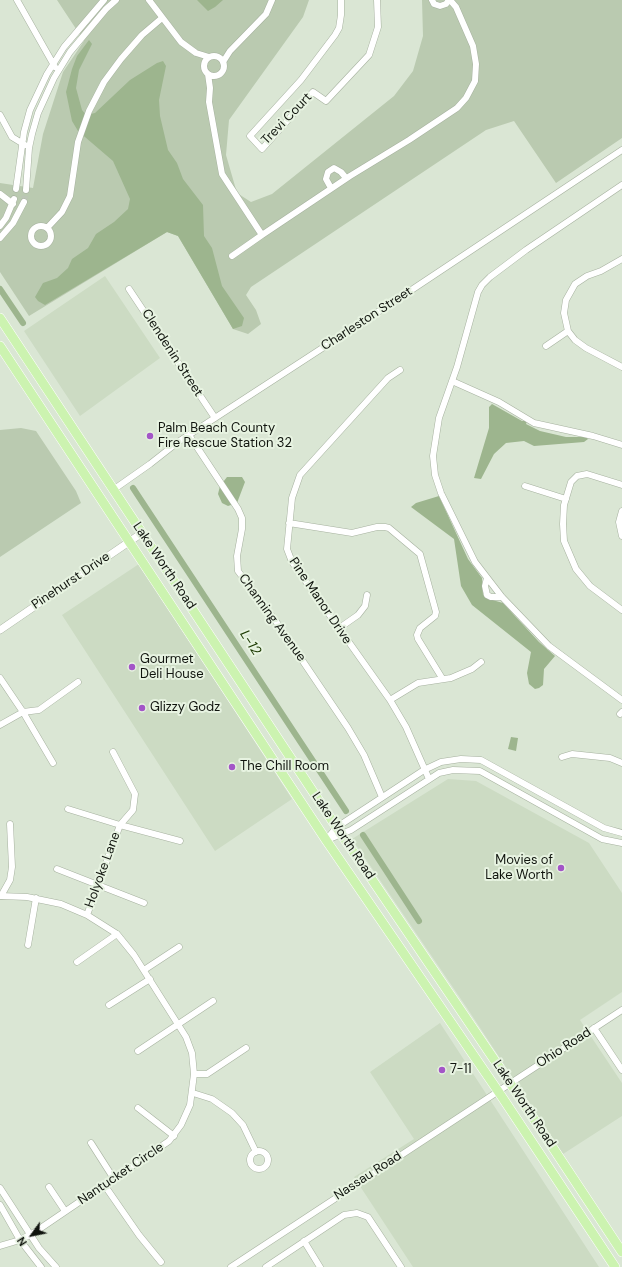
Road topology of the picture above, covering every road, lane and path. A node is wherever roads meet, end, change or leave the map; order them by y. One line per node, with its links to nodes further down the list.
1 (17, 0): 16 (street)
2 (104, 0): 16 (street)
3 (116, 0): 18 (street)
4 (149, 0): 10 (street)
5 (272, 0): 11 (street)
6 (341, 0): 7 (street, Trevi Court)
7 (377, 0)
8 (432, 0): 9 (street)
9 (450, 0): 26 (street)
10 (162, 18): 12 (street); 34 (street)
11 (230, 51): 14 (street); 15 (street)
12 (196, 53): 13 (street); 17 (street)
13 (210, 57): 14 (street); 17 (street)
14 (218, 57): 15 (street)
15 (222, 62): 20 (street)
16 (53, 64): 18 (street); 23 (street)
17 (204, 66): 19 (street)
18 (58, 72): 24 (street)
19 (208, 74): 20 (street); 21 (street)
20 (218, 75): 21 (street)
21 (210, 88): 36 (street)
22 (0, 115): 23 (street)
23 (22, 143): 24 (street); 29 (street)
24 (29, 148): 30 (street)
25 (622, 150): 48 (street, Charleston Street)
26 (346, 178): 28 (street); 28 (street)
27 (622, 185): 47 (street)
28 (331, 188): 36 (street)
29 (16, 189)
30 (26, 190)
31 (0, 194): 33 (street)
32 (24, 202): 35 (street)
33 (0, 226): 35 (street)
34 (47, 228)
35 (6, 231): 37 (street)
36 (262, 235): 38 (street)
37 (0, 238)
38 (232, 256)
39 (622, 259): 42 (street)
40 (129, 289): 48 (street, Clendenin Street)
41 (0, 318): 53 (main road, Lake Worth Road)
42 (568, 331): 44 (street); 45 (street)
43 (0, 346): 59 (main road, Lake Worth Road)
44 (546, 346)
45 (622, 366)
46 (400, 370): 56 (street, Pine Manor Drive)
47 (452, 381): 50 (street); 60 (street)
48 (215, 418): 49 (street, Charleston Street)
49 (189, 435): 53 (street, Charleston Street); 82 (street, Channing Avenue)
50 (622, 445)
51 (622, 485): 54 (street)
52 (525, 486): 54 (street)
53 (113, 490): 57 (main road, Lake Worth Road)
54 (566, 499): 63 (street)
55 (622, 511): 58 (street)
56 (290, 523): 64 (street, Pine Manor Drive); 70 (street)
57 (142, 533): 59 (street, Pinehurst Drive); 67 (main road, Lake Worth Road)
58 (622, 536)
59 (130, 541): 65 (street, Pinehurst Drive); 66 (main road, Lake Worth Road)
60 (487, 578): 62 (street); 62 (street)
61 (367, 595): 64 (street)
62 (502, 597): 73 (street)
63 (622, 610)
64 (338, 629): 72 (street, Pine Manor Drive)
65 (0, 630)
66 (198, 644): 67 (main road); 89 (main road, Lake Worth Road)
67 (225, 658): 86 (main road, Lake Worth Road)
68 (481, 662): 70 (street)
69 (0, 678): 74 (street)
70 (442, 678): 72 (street)
71 (78, 682): 74 (street)
72 (390, 700): 80 (street, Pine Manor Drive)
73 (622, 700)
74 (23, 712): 75 (street); 78 (street)
75 (0, 725)
76 (114, 752): 85 (street, Holyoke Lane)
77 (562, 757): 79 (street)
78 (54, 763)
79 (622, 763)
80 (424, 770): 81 (street, Pine Manor Drive); 82 (street); 87 (street)
81 (429, 779): 88 (street); 91 (street)
82 (382, 797): 86 (street)
83 (68, 809): 85 (street)
84 (10, 824): 95 (street)
85 (120, 825): 90 (street); 94 (street, Holyoke Lane)
86 (337, 827): 88 (main road, Lake Worth Road); 89 (street)
87 (622, 833)
88 (342, 835): 89 (street); 100 (main road, Lake Worth Road)
89 (326, 840): 93 (main road, Lake Worth Road)
90 (180, 841)
91 (622, 843)
92 (57, 868): 94 (street)
93 (350, 874): 100 (main road); 115 (main road, Lake Worth Road)
94 (97, 884): 97 (street); 98 (street, Holyoke Lane)
95 (0, 896): 96 (street, Nantucket Circle)
96 (36, 898): 98 (street, Nantucket Circle); 101 (street)
97 (144, 903)
98 (87, 915): 99 (street, Nantucket Circle)
99 (117, 934): 103 (street); 104 (street, Nantucket Circle)
100 (412, 938): 115 (main road, Lake Worth Road)
101 (28, 945)
102 (179, 947): 104 (street)
103 (77, 962)
104 (144, 970): 105 (street, Nantucket Circle)
105 (150, 979): 107 (street); 109 (street, Nantucket Circle)
106 (213, 1001): 109 (street)
107 (109, 1005)
108 (622, 1010): 110 (street, Ohio Road)
109 (178, 1024): 112 (street); 114 (street, Nantucket Circle)
110 (594, 1028): 113 (street); 115 (street, Ohio Road)
111 (246, 1048): 114 (street)
112 (138, 1051)
113 (622, 1070)
114 (194, 1074): 116 (street, Nantucket Circle)
115 (505, 1087): 131 (main road, Lake Worth Road); 135 (street, Nassau Road); 139 (main road, Lake Worth Road)
116 (193, 1093): 118 (street, Nantucket Circle); 120 (street)
117 (138, 1108): 118 (street)
118 (174, 1136): 121 (street, Nantucket Circle)
119 (91, 1144): 121 (street)
120 (256, 1152)
121 (114, 1179): 122 (street, Nantucket Circle)
122 (105, 1186): 126 (street, Nantucket Circle); 132 (street)
123 (49, 1187): 126 (street)
124 (0, 1188): 127 (street)
125 (0, 1205): 128 (street)
126 (65, 1211): 127 (street, Nantucket Circle)
127 (30, 1235): 128 (street, Nantucket Circle); 134 (street)
128 (20, 1240): 130 (street, Nantucket Circle); 133 (street)
129 (304, 1241): 136 (street); 137 (street); 138 (street)
130 (0, 1246)
131 (622, 1252)
132 (161, 1262)
133 (41, 1267)
134 (56, 1267)
135 (231, 1267)
136 (266, 1267)
137 (320, 1267)
138 (401, 1267)
139 (615, 1267)

